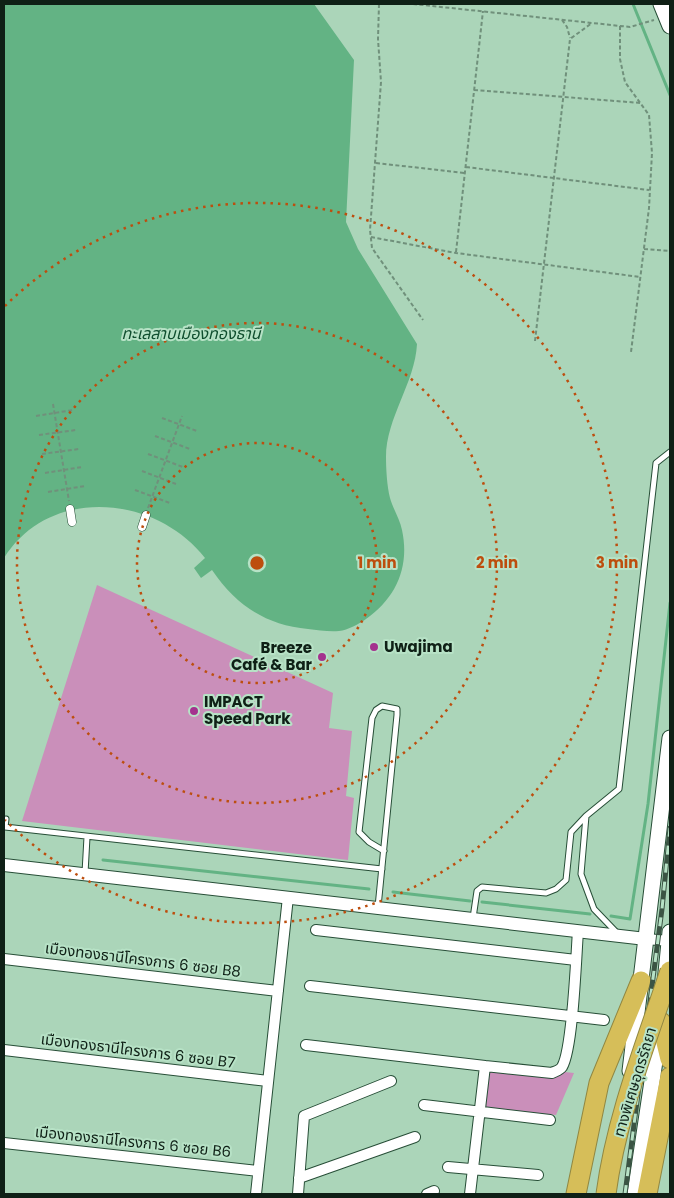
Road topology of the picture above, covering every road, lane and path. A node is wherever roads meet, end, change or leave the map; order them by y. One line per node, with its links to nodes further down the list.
1 (379, 4): 12 (path)
2 (413, 4): 3 (path)
3 (483, 11): 5 (path); 9 (path)
4 (666, 15): 7 (path)
5 (562, 20): 6 (path); 8 (path)
6 (592, 23): 7 (path); 8 (path)
7 (620, 26): 11 (path)
8 (570, 39): 10 (path)
9 (474, 90): 10 (path); 13 (path)
10 (563, 98): 11 (path); 15 (path)
11 (641, 103): 16 (path)
12 (376, 163): 14 (path); 17 (path)
13 (466, 167): 14 (path); 15 (path)
14 (465, 174): 20 (path)
15 (554, 177): 16 (path); 21 (path)
16 (650, 190): 18 (path)
17 (371, 237): 20 (path); 23 (path)
18 (644, 249): 19 (path); 22 (path)
19 (670, 251)
20 (456, 253): 21 (path)
21 (544, 263): 22 (path); 24 (path)
22 (640, 278): 25 (path)
23 (423, 320)
24 (535, 341)
25 (631, 352)
26 (53, 404): 28 (path)
27 (73, 410): 28 (path)
28 (54, 413): 29 (path); 35 (path)
29 (36, 416)
30 (182, 416): 32 (path)
31 (162, 418): 32 (path)
32 (179, 424): 34 (path); 38 (path)
33 (76, 430): 35 (path)
34 (197, 431)
35 (57, 432): 36 (path); 41 (path)
36 (39, 435)
37 (155, 436): 38 (path)
38 (172, 442): 40 (path); 45 (path)
39 (79, 449): 41 (path)
40 (190, 449)
41 (60, 452): 43 (path); 48 (path)
42 (670, 452): 64 (lane)
43 (42, 454)
44 (148, 454): 45 (path)
45 (166, 460): 47 (path); 51 (path)
46 (82, 467): 48 (path)
47 (183, 467)
48 (63, 470): 50 (path); 54 (path)
49 (142, 472): 51 (path)
50 (45, 473)
51 (159, 478): 52 (path); 57 (path)
52 (176, 484)
53 (84, 486): 54 (path)
54 (66, 489): 56 (path); 59 (path)
55 (135, 490): 57 (path)
56 (48, 492)
57 (153, 496): 58 (path); 60 (path)
58 (170, 503)
59 (70, 509): 61 (street)
60 (146, 515): 62 (street)
61 (72, 522)
62 (142, 527)
63 (670, 738): 77 (main road)
64 (586, 816): 73 (lane); 76 (lane)
65 (6, 819): 66 (lane)
66 (87, 837): 69 (lane); 70 (lane)
67 (384, 850): 67 (lane); 69 (lane)
68 (4, 865): 70 (street)
69 (382, 869): 72 (lane)
70 (85, 874): 71 (street)
71 (288, 897): 72 (street); 84 (street)
72 (378, 908): 73 (street)
73 (473, 919): 75 (street)
74 (316, 930): 80 (street)
75 (578, 931): 76 (street); 80 (street)
76 (620, 936): 77 (street)
77 (646, 939): 78 (street); 82 (main road)
78 (670, 939): 87 (main road)
79 (4, 959): 84 (street, เมืองทองธานีโครงการ 6 ซอย B8)
80 (576, 960): 85 (street)
81 (670, 970): 109 (highway, ทางพิเศษอุดรรัถยา, bridge)
82 (641, 981): 108 (highway); 110 (main road)
83 (310, 986): 85 (street)
84 (278, 991): 94 (street)
85 (572, 1015): 86 (street); 91 (street)
86 (604, 1020)
87 (661, 1022): 90 (highway); 111 (main road)
88 (306, 1045): 91 (street)
89 (4, 1050): 94 (street, เมืองทองธานีโครงการ 6 ซอย B7)
90 (670, 1059)
91 (485, 1066): 96 (street)
92 (670, 1077): 112 (highway)
93 (391, 1081): 104 (street)
94 (268, 1082): 102 (street)
95 (424, 1105): 96 (street)
96 (478, 1112): 97 (street); 101 (street)
97 (550, 1120)
98 (415, 1137): 104 (street)
99 (4, 1142): 102 (street, เมืองทองธานีโครงการ 6 ซอย B6)
100 (448, 1168): 101 (street)
101 (472, 1170): 103 (street); 107 (street)
102 (258, 1171): 105 (street)
103 (538, 1174)
104 (299, 1178): 106 (street)
105 (256, 1194)
106 (298, 1194)
107 (470, 1194)
108 (576, 1194)
109 (604, 1194)
110 (614, 1194)
111 (635, 1194)
112 (646, 1194)

